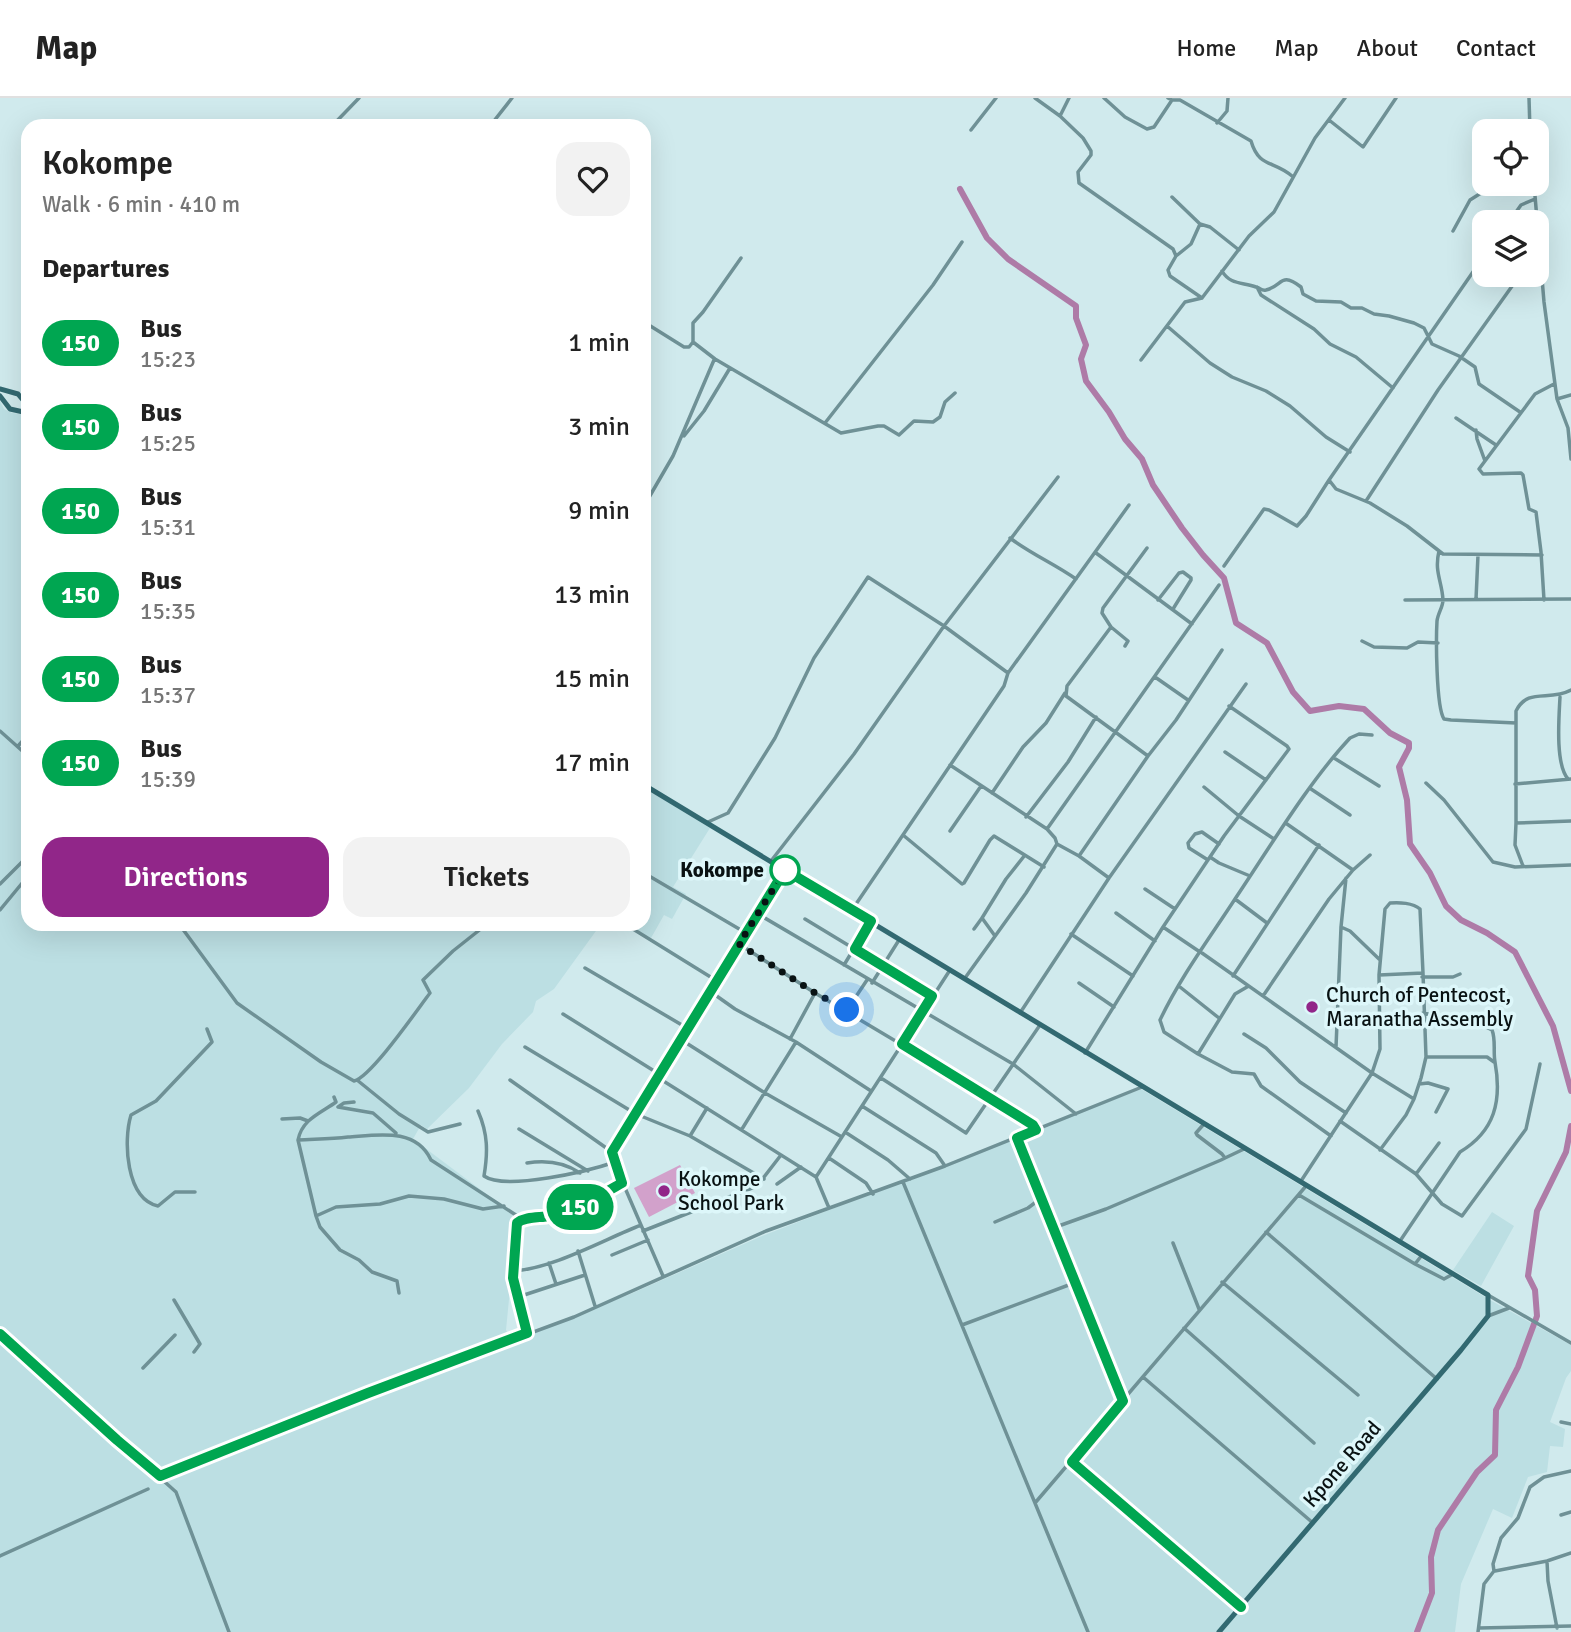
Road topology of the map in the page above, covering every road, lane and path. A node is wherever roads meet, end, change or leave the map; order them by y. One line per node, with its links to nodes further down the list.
1 (359, 98): 13 (street)
2 (512, 98): 14 (street)
3 (996, 98): 18 (street)
4 (1035, 98): 12 (street)
5 (1069, 98): 12 (street)
6 (1104, 98): 11 (street)
7 (1228, 98): 17 (street)
8 (1345, 98): 16 (street)
9 (1395, 98): 16 (street)
10 (1529, 98): 15 (street)
11 (1170, 99): 17 (street)
12 (1060, 116): 30 (street)
13 (339, 119)
14 (496, 119)
15 (1530, 119)
16 (1329, 120): 19 (street)
17 (1217, 123): 19 (street)
18 (971, 131)
19 (1292, 176): 29 (street)
20 (1477, 196): 27 (street)
21 (1536, 196): 23 (street)
22 (1172, 197): 26 (street)
23 (1536, 199): 24 (street); 25 (street)
24 (1517, 210)
25 (1537, 210)
26 (1200, 224): 29 (street); 30 (street)
27 (1453, 231)
28 (962, 242): 61 (street)
29 (1239, 250): 32 (street)
30 (1176, 256): 37 (street)
31 (741, 258): 41 (street)
32 (1222, 271): 34 (street); 37 (street)
33 (1472, 273): 40 (street)
34 (1257, 287): 40 (street); 47 (street)
35 (1512, 287): 42 (street)
36 (1543, 287): 46 (street)
37 (1202, 298): 39 (street)
38 (651, 326): 41 (street)
39 (1167, 326): 44 (street); 65 (street)
40 (1429, 335): 42 (street); 47 (street)
41 (693, 342): 43 (street)
42 (1462, 358): 59 (street); 71 (street)
43 (715, 359): 45 (street); 63 (street)
44 (1141, 360)
45 (730, 368): 61 (street); 63 (street)
46 (1553, 384): 54 (street); 59 (street)
47 (1393, 388): 65 (street)
48 (0, 389): 49 (main road)
49 (13, 393): 53 (main road); 56 (main road)
50 (955, 393): 61 (street)
51 (1571, 395): 54 (street)
52 (0, 396): 56 (main road)
53 (21, 398)
54 (1557, 399): 66 (street)
55 (21, 404): 57 (main road)
56 (6, 405): 57 (main road)
57 (14, 410): 58 (main road)
58 (21, 412)
59 (1520, 412): 64 (street)
60 (1456, 418): 62 (street)
61 (825, 423)
62 (1476, 430): 64 (street); 67 (street)
63 (681, 440): 70 (street)
64 (1496, 445): 67 (street)
65 (1350, 452): 69 (street)
66 (1571, 459)
67 (1485, 461): 78 (street)
68 (1058, 477): 73 (street)
69 (1329, 480): 71 (street); 79 (street)
70 (651, 494)
71 (1366, 501): 75 (street)
72 (1129, 505): 76 (street)
73 (1010, 538): 81 (street); 91 (street)
74 (1147, 548): 80 (street)
75 (1439, 551): 77 (street); 87 (street)
76 (1096, 553): 80 (street); 81 (street)
77 (1478, 555): 78 (street); 83 (street)
78 (1542, 555): 88 (street)
79 (1224, 566)
80 (1127, 576): 85 (street); 92 (street)
81 (1077, 580): 97 (street)
82 (1219, 585): 90 (street)
83 (1476, 598): 87 (street); 88 (street)
84 (1571, 599): 88 (street)
85 (1158, 600): 89 (street); 89 (street)
86 (1405, 600): 87 (street)
87 (1443, 600): 94 (street)
88 (1544, 600)
89 (1173, 609): 90 (street)
90 (1192, 624): 98 (street)
91 (944, 626): 97 (street); 131 (street); 145 (street)
92 (1111, 627): 95 (street); 101 (street)
93 (1362, 641): 94 (street)
94 (1438, 643): 106 (street)
95 (1125, 646)
96 (1222, 650): 103 (street)
97 (1008, 673): 116 (street)
98 (1154, 677): 103 (street); 108 (street)
99 (1246, 684): 104 (street)
100 (1571, 691): 102 (street)
101 (1065, 693): 105 (street); 126 (street)
102 (1560, 696): 106 (street); 117 (street)
103 (1188, 700): 114 (street)
104 (1229, 706): 118 (street); 155 (street)
105 (1096, 717): 108 (street); 129 (street)
106 (1516, 723): 120 (street)
107 (0, 731): 111 (street)
108 (1115, 731): 114 (street); 134 (street)
109 (1372, 735): 115 (street)
110 (21, 743): 111 (street)
111 (18, 746): 112 (street)
112 (21, 749)
113 (1225, 752): 118 (street)
114 (1148, 756): 143 (street)
115 (1334, 758): 122 (street); 125 (street)
116 (950, 765): 121 (street); 136 (street)
117 (1570, 779): 120 (street)
118 (1266, 780): 128 (street)
119 (1426, 783): 148 (street)
120 (1515, 785): 133 (street)
121 (981, 786): 126 (street); 135 (street)
122 (1379, 786)
123 (1203, 787): 128 (street)
124 (651, 789): 131 (main road)
125 (1311, 789): 127 (street); 132 (street)
126 (992, 793): 129 (street)
127 (1350, 815)
128 (1239, 816): 137 (street); 139 (street)
129 (1026, 817): 134 (street)
130 (1571, 821): 133 (street)
131 (707, 822): 145 (main road)
132 (1286, 823): 137 (street); 140 (street)
133 (1516, 823): 148 (street)
134 (1047, 830): 138 (street)
135 (950, 831)
136 (903, 835): 141 (street); 162 (street)
137 (1274, 839): 152 (street)
138 (1057, 844): 143 (street); 149 (street)
139 (1219, 844): 144 (street); 144 (street)
140 (1319, 845): 151 (street); 168 (street)
141 (1025, 855): 149 (street); 165 (street)
142 (1370, 855): 151 (street)
143 (1079, 856): 155 (street)
144 (1209, 859): 152 (street); 160 (street)
145 (771, 861): 150 (main road)
146 (21, 863): 156 (street)
147 (1571, 865): 148 (street)
148 (1523, 866)
149 (1044, 867): 177 (street)
150 (785, 870): 162 (main road); 164 (street)
151 (1353, 870): 154 (street)
152 (1250, 876): 159 (street)
153 (651, 877): 175 (street)
154 (1347, 877): 170 (street); 202 (street)
155 (1109, 878): 176 (street)
156 (0, 884)
157 (21, 884): 161 (street)
158 (1145, 889): 160 (street)
159 (1235, 899): 168 (street); 182 (street)
160 (1175, 909): 169 (street)
161 (0, 910)
162 (852, 910): 167 (main road)
163 (1116, 913): 179 (street)
164 (758, 914): 175 (street); 184 (street)
165 (982, 918): 171 (street); 177 (street)
166 (805, 919): 181 (street)
167 (871, 921): 178 (main road); 181 (street)
168 (1267, 923): 192 (street)
169 (1163, 927): 179 (street); 182 (street)
170 (1341, 927): 183 (street); 218 (street)
171 (974, 929)
172 (184, 931): 229 (street)
173 (478, 931): 229 (street)
174 (636, 931): 194 (street)
175 (746, 933): 180 (street)
176 (1071, 934): 191 (street); 206 (street)
177 (995, 936): 193 (street)
178 (900, 939): 185 (street); 187 (main road)
179 (1155, 941): 191 (street)
180 (739, 944): 194 (street); 200 (street)
181 (855, 949): 184 (street); 185 (street)
182 (1201, 953): 192 (street); 197 (street)
183 (1380, 959): 189 (street); 190 (street)
184 (844, 965): 195 (street)
185 (883, 967): 195 (street); 201 (street)
186 (584, 968): 211 (street)
187 (950, 970): 193 (main road); 201 (street)
188 (1460, 974): 190 (street)
189 (1379, 975): 190 (street); 226 (street)
190 (1422, 975): 207 (street)
191 (1133, 976): 203 (street)
192 (1233, 976): 198 (street)
193 (964, 979): 206 (main road)
194 (717, 981): 199 (street)
195 (870, 981): 204 (street); 205 (street)
196 (1079, 983): 203 (street)
197 (1180, 987): 209 (street); 221 (street)
198 (1247, 987): 202 (street); 209 (street)
199 (711, 992): 211 (street); 215 (street)
200 (815, 993): 204 (street); 215 (street)
201 (932, 996): 205 (street)
202 (1263, 996): 218 (street)
203 (1114, 1007): 220 (street)
204 (847, 1010): 217 (street)
205 (922, 1012): 217 (street); 224 (street)
206 (1020, 1013): 210 (main road)
207 (1423, 1013): 222 (street); 223 (street)
208 (563, 1014): 227 (street)
209 (1219, 1018): 221 (street)
210 (1040, 1025): 220 (main road); 224 (street)
211 (687, 1028): 214 (street)
212 (207, 1029): 283 (street)
213 (1244, 1034): 242 (street)
214 (680, 1039): 227 (street); 234 (street)
215 (790, 1039): 216 (street)
216 (796, 1042): 233 (street); 234 (street)
217 (902, 1044): 228 (street); 236 (street)
218 (1336, 1047): 226 (street)
219 (525, 1048): 244 (street)
220 (1085, 1053): 232 (main road)
221 (1198, 1054): 257 (street)
222 (1426, 1057): 223 (street); 231 (street)
223 (1494, 1062): 284 (street)
224 (1013, 1064): 236 (street); 245 (street)
225 (1540, 1064): 284 (street)
226 (1372, 1073): 237 (street); 242 (street)
227 (658, 1076): 240 (street); 244 (street)
228 (881, 1078): 233 (street); 236 (street)
229 (357, 1080): 249 (street)
230 (510, 1080): 263 (street)
231 (1419, 1084): 237 (street); 243 (street)
232 (1142, 1087): 245 (street); 250 (main road)
233 (871, 1091): 239 (street)
234 (765, 1093): 252 (street); 255 (street)
235 (334, 1097): 247 (street)
236 (992, 1098): 253 (street)
237 (1413, 1099): 262 (street)
238 (354, 1102): 254 (street)
239 (862, 1106): 255 (street); 271 (street)
240 (707, 1108): 252 (street); 256 (street)
241 (478, 1111): 274 (street)
242 (1346, 1112): 248 (street)
243 (1436, 1112)
244 (636, 1114): 256 (street); 263 (street)
245 (1076, 1114): 253 (street)
246 (282, 1119): 247 (street)
247 (308, 1121): 259 (street)
248 (1340, 1121): 257 (street); 262 (street)
249 (460, 1124)
250 (1203, 1125): 261 (main road); 267 (street)
251 (519, 1129): 265 (street)
252 (742, 1129): 264 (street)
253 (1036, 1130): 258 (street)
254 (397, 1135): 259 (street); 288 (street)
255 (844, 1135): 266 (street); 278 (street)
256 (690, 1136): 277 (street)
257 (1331, 1136): 282 (street)
258 (1017, 1138): 271 (street); 287 (street)
259 (298, 1140): 290 (street)
260 (1438, 1143): 275 (street)
261 (1244, 1149): 267 (street); 282 (main road)
262 (1380, 1150): 275 (street)
263 (612, 1152): 268 (street)
264 (781, 1155): 272 (street); 277 (street)
265 (566, 1157): 270 (street); 273 (street)
266 (829, 1158): 276 (street); 285 (street)
267 (1224, 1158): 294 (street)
268 (615, 1162): 273 (street); 280 (street)
269 (527, 1163): 270 (street)
270 (565, 1164): 274 (street)
271 (945, 1166): 278 (street)
272 (801, 1167): 276 (street); 281 (street)
273 (588, 1171): 274 (street)
274 (580, 1173)
275 (1416, 1174): 284 (street)
276 (816, 1177): 289 (street)
277 (764, 1179): 295 (street)
278 (910, 1179): 279 (street)
279 (903, 1182): 285 (street); 320 (street)
280 (622, 1183): 291 (street); 293 (street)
281 (777, 1184)
282 (1303, 1185): 286 (street); 298 (main road)
283 (195, 1192)
284 (1432, 1193): 298 (street)
285 (873, 1194): 289 (street)
286 (1299, 1195): 296 (street); 304 (street)
287 (1040, 1199): 292 (street); 294 (street)
288 (504, 1206): 290 (street); 291 (street)
289 (829, 1208): 308 (street)
290 (316, 1216): 312 (street)
291 (522, 1219): 305 (street)
292 (996, 1222)
293 (640, 1225): 295 (street); 300 (street)
294 (1054, 1228): 310 (street)
295 (643, 1231): 297 (street)
296 (1266, 1233): 309 (street); 329 (street)
297 (648, 1240): 301 (street); 308 (street)
298 (1400, 1241): 302 (main road)
299 (1173, 1243): 318 (street)
300 (578, 1251): 303 (street); 307 (street)
301 (612, 1255)
302 (1422, 1255): 304 (street); 306 (main road)
303 (549, 1263): 305 (street); 311 (street)
304 (1415, 1264): 306 (street)
305 (513, 1271): 314 (street)
306 (1454, 1273): 313 (main road)
307 (585, 1275): 311 (street); 316 (street)
308 (663, 1276): 316 (street)
309 (1222, 1282): 318 (street); 330 (street)
310 (1074, 1283): 320 (street); 331 (street)
311 (556, 1284): 314 (street)
312 (399, 1293)
313 (1488, 1296): 317 (street); 319 (main road)
314 (517, 1297): 322 (street)
315 (174, 1300): 326 (street)
316 (595, 1307): 322 (street)
317 (1509, 1308): 319 (street); 325 (street)
318 (1199, 1309): 321 (street)
319 (1488, 1316): 329 (main road, Kpone Road)
320 (962, 1325): 339 (street)
321 (1184, 1328): 328 (street); 334 (street)
322 (527, 1333): 337 (street)
323 (0, 1334): 337 (street)
324 (175, 1335): 327 (street)
325 (1571, 1343)
326 (194, 1352)
327 (143, 1368)
328 (1143, 1377): 331 (street); 342 (street)
329 (1437, 1379): 342 (main road, Kpone Road)
330 (1357, 1395)
331 (1123, 1401): 335 (street)
332 (1561, 1422): 333 (street)
333 (1571, 1424)
334 (1314, 1443)
335 (1072, 1462): 339 (street); 347 (street)
336 (1571, 1471): 346 (street)
337 (160, 1476): 351 (street)
338 (148, 1489): 344 (street)
339 (1035, 1503): 352 (street)
340 (1571, 1513): 341 (street)
341 (1561, 1515)
342 (1313, 1522): 347 (main road, Kpone Road)
343 (1571, 1553): 345 (street)
344 (0, 1556)
345 (1547, 1561): 346 (street); 349 (street)
346 (1494, 1571): 350 (street)
347 (1241, 1607): 353 (main road, Kpone Road)
348 (1571, 1626): 349 (street)
349 (1557, 1628): 350 (street)
350 (1479, 1630)
351 (229, 1632)
352 (1088, 1632)
353 (1219, 1632)

